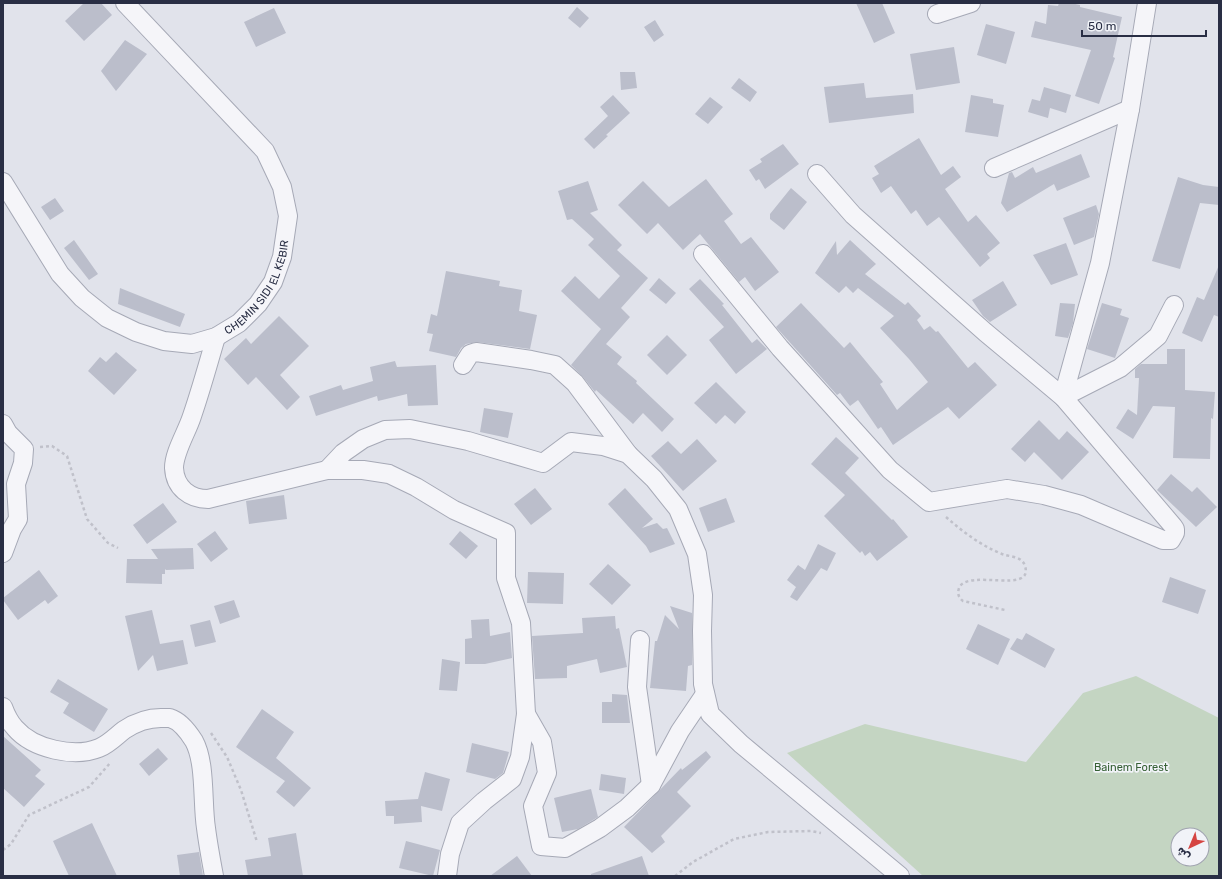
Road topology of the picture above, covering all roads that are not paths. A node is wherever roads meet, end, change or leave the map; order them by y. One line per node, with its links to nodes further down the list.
1 (125, 3): 11 (street, CHEMIN SIDI EL KEBIR)
2 (971, 3): 4 (street)
3 (1146, 3): 5 (street)
4 (937, 14)
5 (1130, 109): 6 (street); 13 (street)
6 (994, 168)
7 (817, 174): 13 (street)
8 (5, 192): 11 (street, CHEMIN SIDI EL KEBIR)
9 (703, 254): 13 (street)
10 (1174, 305): 13 (street)
11 (216, 337): 16 (street)
12 (463, 365): 15 (street)
13 (1063, 397)
14 (3, 424): 17 (street)
15 (628, 454): 16 (street); 19 (street)
16 (327, 470): 21 (street)
17 (3, 553)
18 (640, 640): 22 (street)
19 (705, 694): 22 (street); 25 (street)
20 (3, 707): 23 (street)
21 (526, 714): 22 (street); 24 (street)
22 (652, 785)
23 (214, 876)
24 (447, 876)
25 (900, 876)

